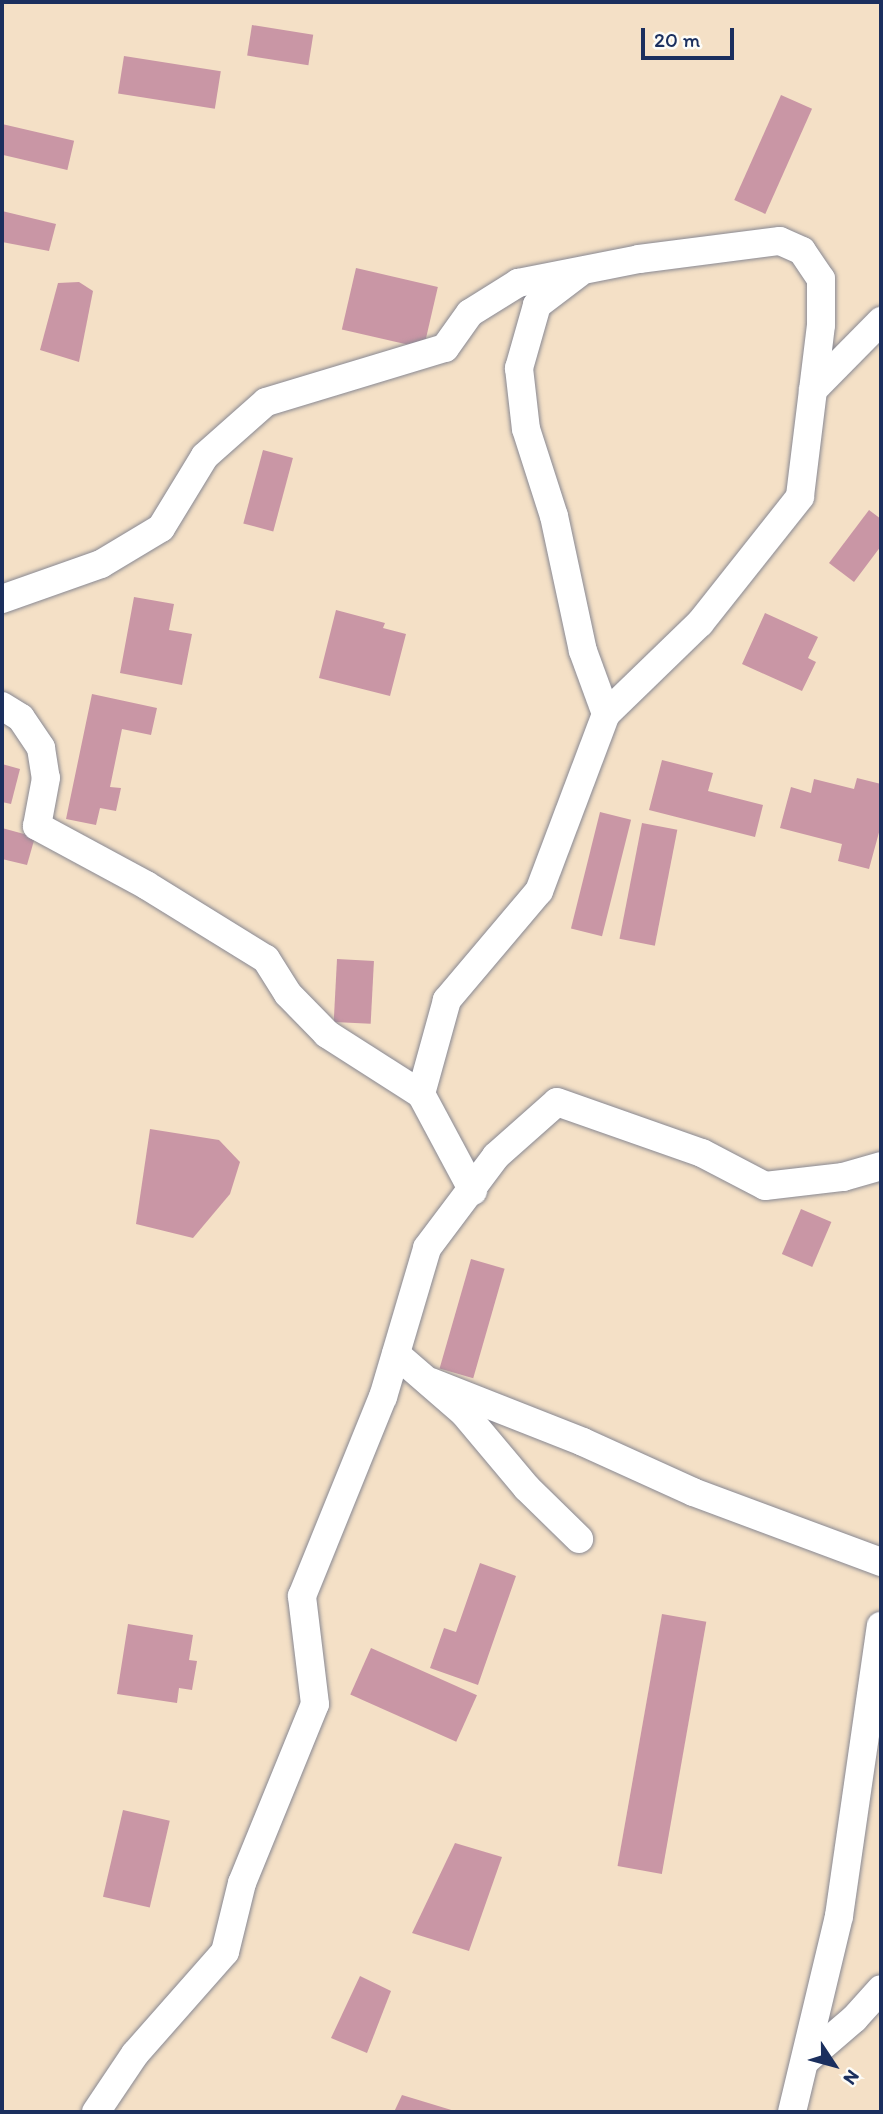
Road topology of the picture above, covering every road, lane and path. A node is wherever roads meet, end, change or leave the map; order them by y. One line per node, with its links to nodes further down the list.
1 (582, 270): 3 (street); 4 (street); 6 (street)
2 (881, 321): 3 (street)
3 (813, 390): 6 (street)
4 (2, 599)
5 (2, 706): 7 (street)
6 (606, 714): 7 (street)
7 (421, 1094): 9 (street)
8 (881, 1166): 9 (street)
9 (473, 1191): 10 (street)
10 (396, 1354): 11 (street); 18 (street)
11 (431, 1382): 12 (street); 13 (street)
12 (579, 1539)
13 (881, 1562)
14 (881, 1626): 15 (street)
15 (876, 1698): 17 (street)
16 (881, 1989): 17 (street)
17 (805, 2060): 19 (street)
18 (96, 2112)
19 (792, 2112)

